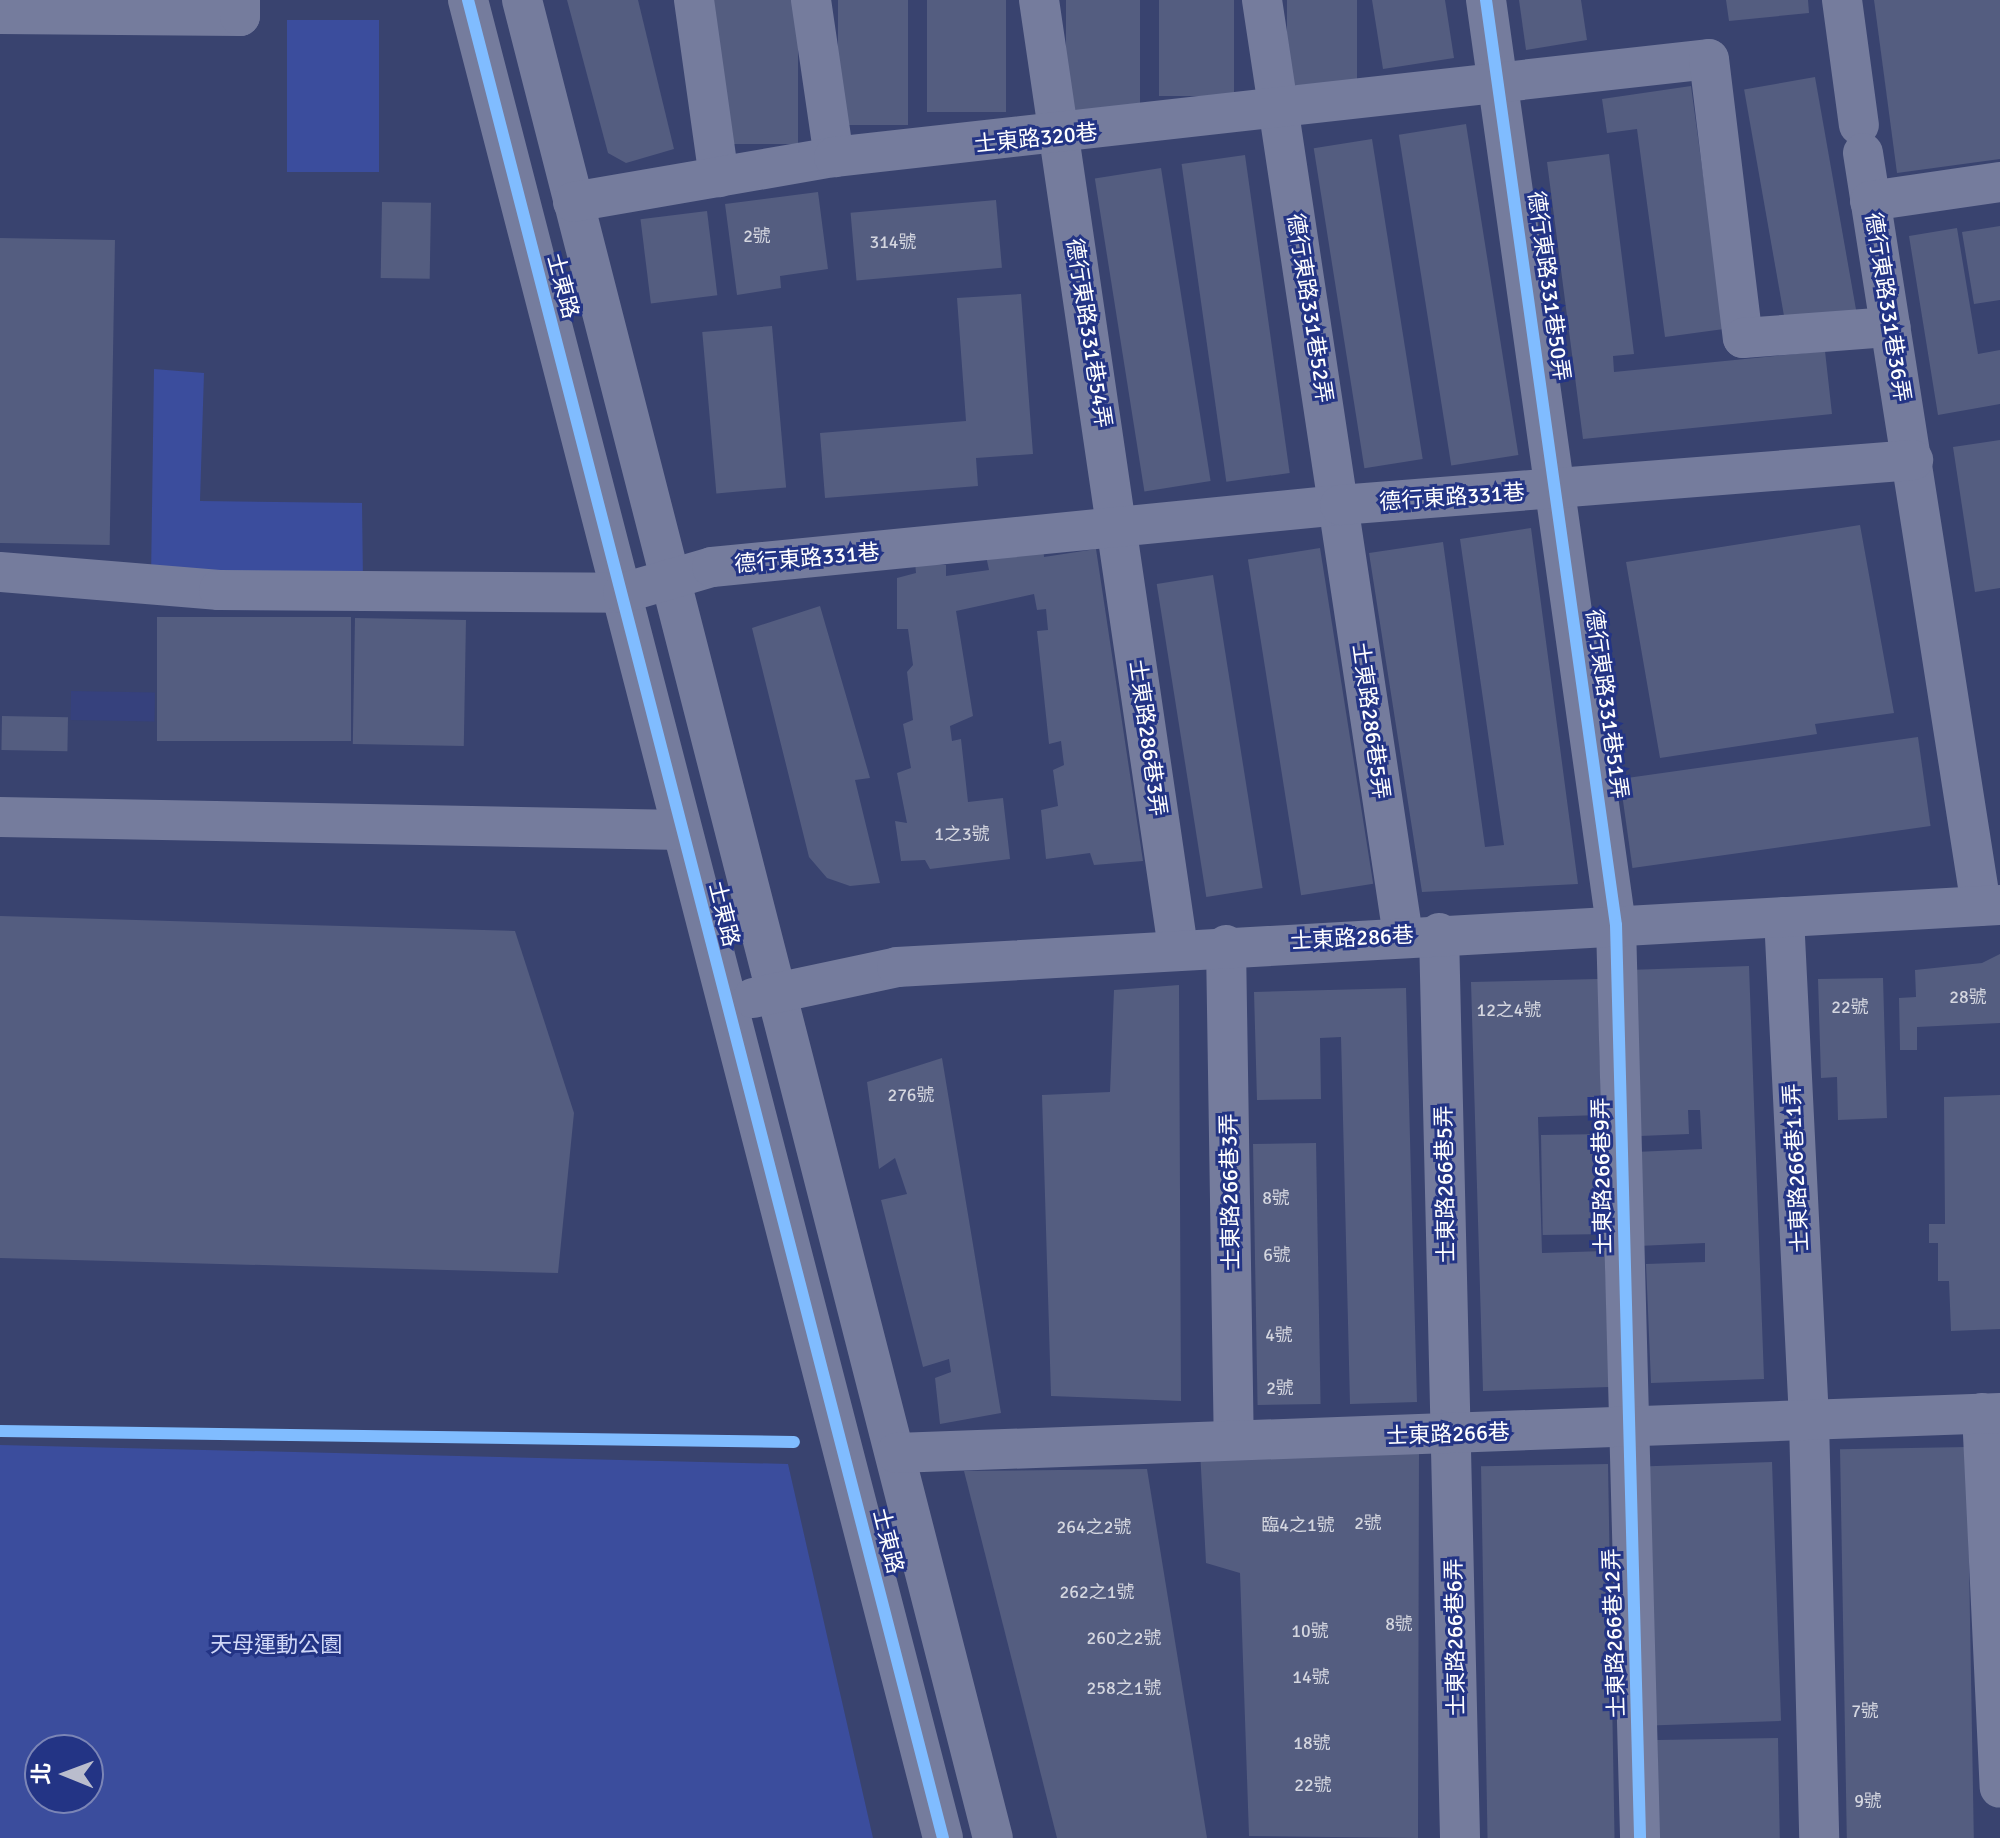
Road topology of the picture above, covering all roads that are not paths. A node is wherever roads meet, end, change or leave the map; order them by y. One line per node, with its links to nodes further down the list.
1 (240, 0): 10 (street)
2 (468, 0): 26 (street, 士東路)
3 (522, 0): 18 (street, 士東路)
4 (694, 0): 15 (street)
5 (811, 0): 14 (street)
6 (1039, 0): 13 (street, 德行東路331巷54弄)
7 (1262, 0): 12 (street, 德行東路331巷52弄)
8 (1486, 0): 11 (street, 德行東路331巷50弄)
9 (1842, 0): 17 (street, 德行東路331巷36弄)
10 (0, 14)
11 (1500, 88): 12 (street, 士東路320巷); 19 (street, 士東路320巷); 21 (street, 德行東路331巷50弄)
12 (1279, 111): 13 (street, 士東路320巷); 22 (street, 德行東路331巷52弄)
13 (1060, 137): 14 (street, 士東路320巷); 23 (street, 德行東路331巷54弄)
14 (834, 157): 15 (street, 士東路320巷)
15 (719, 177): 18 (street, 士東路320巷)
16 (2000, 182): 17 (street)
17 (1870, 201): 19 (street, 德行東路331巷36弄)
18 (573, 202): 25 (street, 士東路)
19 (1891, 327): 20 (street, 德行東路331巷36弄)
20 (1913, 460): 21 (street, 德行東路331巷); 29 (street)
21 (1559, 489): 22 (street, 德行東路331巷); 31 (street, 德行東路331巷51弄)
22 (1340, 505): 23 (street, 德行東路331巷); 32 (street, 士東路286巷5弄)
23 (1119, 528): 25 (street, 德行東路331巷); 34 (street, 士東路286巷3弄)
24 (0, 572): 26 (street, 德行東路331巷)
25 (673, 578): 26 (street, 德行東路331巷); 35 (street, 士東路)
26 (623, 593): 28 (street, 士東路)
27 (0, 817): 28 (street)
28 (682, 830): 36 (street, 士東路)
29 (1990, 905): 30 (street, 士東路286巷)
30 (1784, 917): 31 (street, 士東路286巷); 38 (street, 士東路266巷11弄)
31 (1616, 925): 32 (street, 士東路286巷); 39 (street, 士東路266巷9弄)
32 (1421, 935): 33 (street, 士東路286巷); 40 (street, 士東路266巷5弄)
33 (1226, 945): 34 (street, 士東路286巷); 41 (street, 士東路266巷3弄)
34 (1178, 948): 35 (street, 士東路286巷)
35 (777, 990): 36 (street, 士東路286巷); 42 (street, 士東路)
36 (727, 1006): 44 (street, 士東路)
37 (1991, 1413): 38 (street, 士東路266巷); 43 (street)
38 (1809, 1420): 39 (street, 士東路266巷); 48 (street)
39 (1629, 1427): 40 (street, 士東路266巷); 47 (street, 士東路266巷12弄)
40 (1450, 1435): 41 (street, 士東路266巷); 46 (street, 士東路266巷6弄)
41 (1234, 1440): 42 (street, 士東路266巷)
42 (896, 1453): 45 (street, 士東路)
43 (2000, 1788)
44 (943, 1838)
45 (993, 1838)
46 (1460, 1838)
47 (1640, 1838)
48 (1819, 1838)

